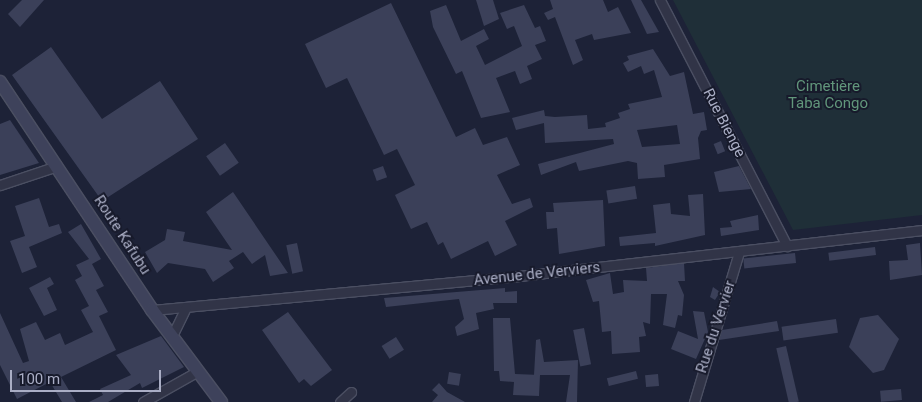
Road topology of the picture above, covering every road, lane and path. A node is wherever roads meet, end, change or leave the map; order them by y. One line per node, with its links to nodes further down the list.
1 (660, 0): 6 (street, Rue Bienge)
2 (0, 82): 3 (main road, Route Kafubu)
3 (57, 166): 4 (street); 9 (main road, Route Kafubu)
4 (0, 185)
5 (922, 230): 6 (street, Avenue de Verviers)
6 (788, 246): 7 (street, Avenue de Verviers)
7 (739, 252): 8 (street, Avenue de Verviers); 16 (street, Rue du Vervier)
8 (186, 307): 9 (street, Avenue de Verviers); 10 (street)
9 (152, 310): 10 (main road, Route Kafubu)
10 (172, 336): 11 (main road, Route Kafubu)
11 (198, 371): 13 (street); 14 (main road, Route Kafubu)
12 (351, 392): 15 (street)
13 (143, 402)
14 (221, 402)
15 (340, 402)
16 (694, 402)

